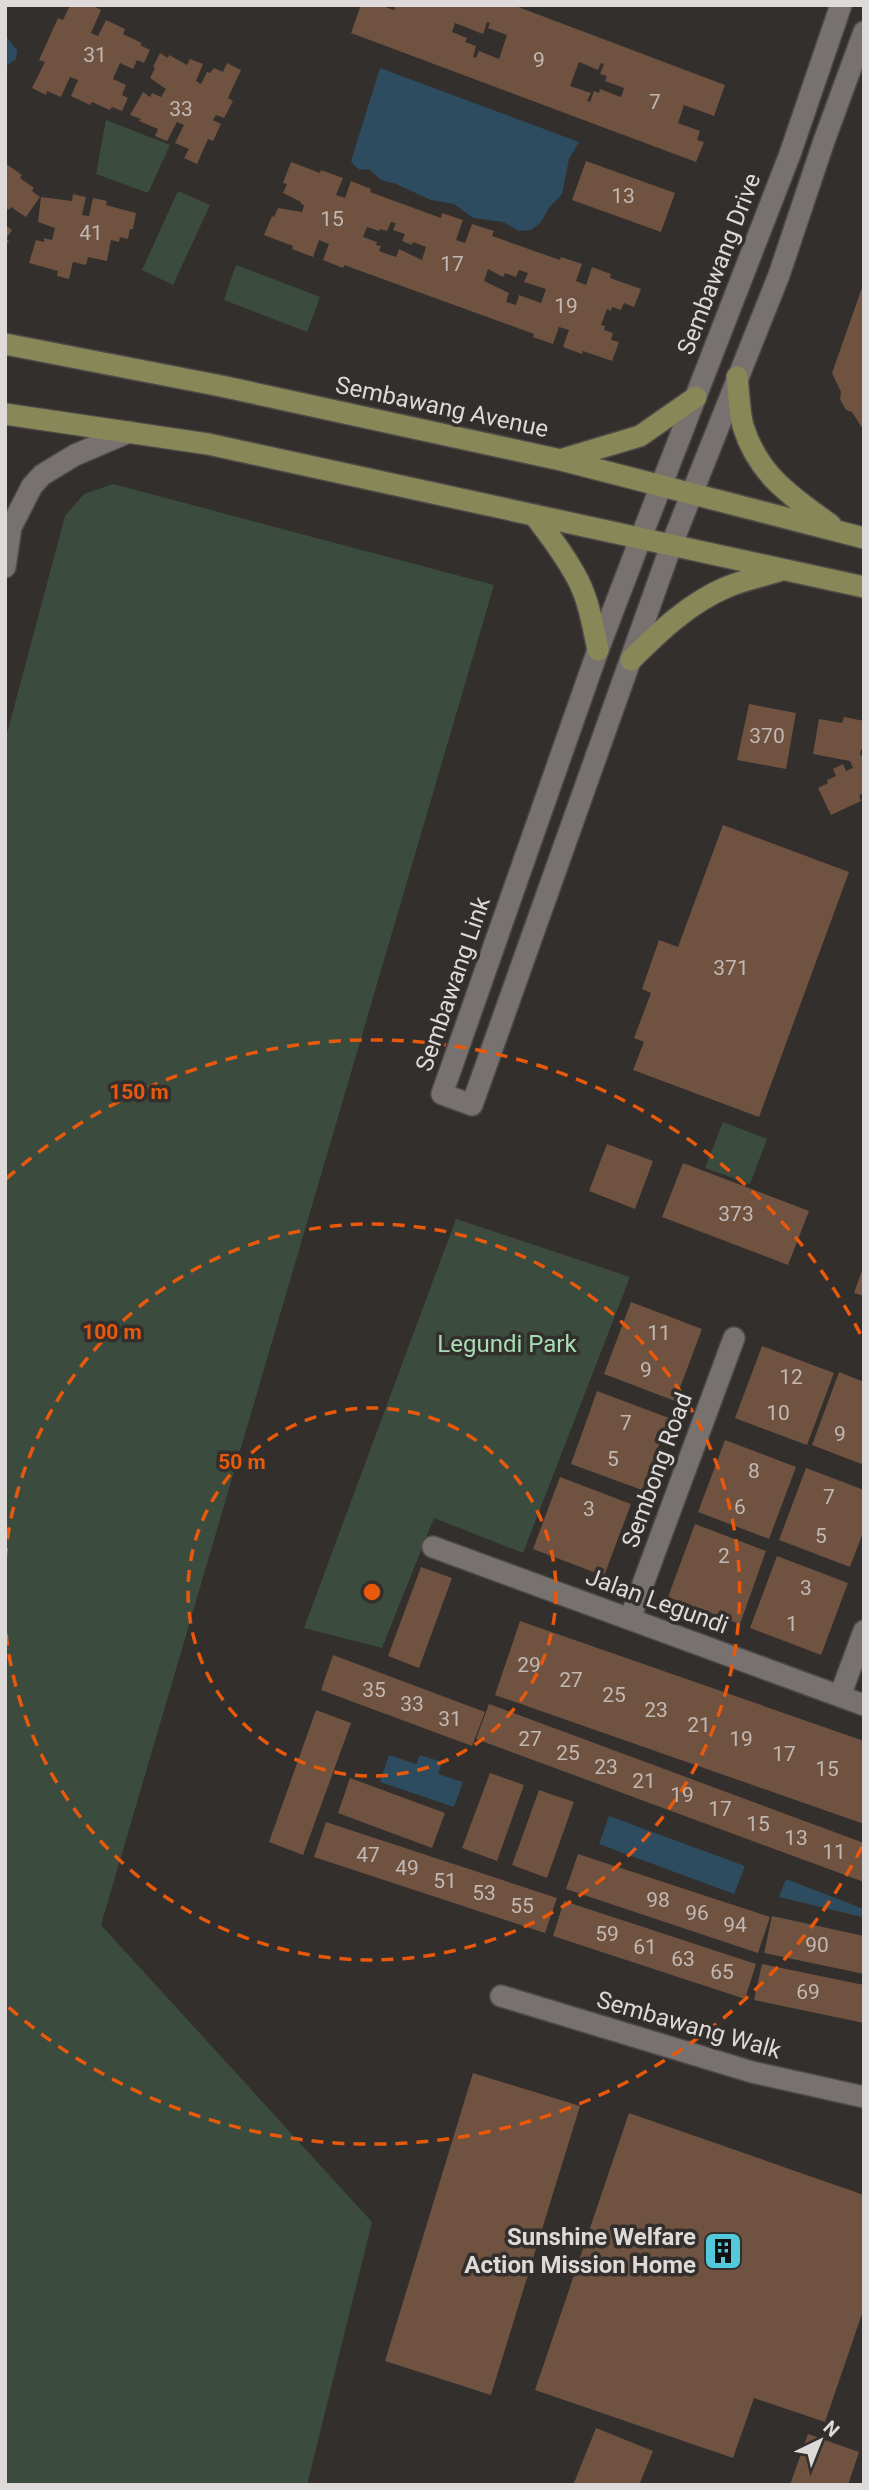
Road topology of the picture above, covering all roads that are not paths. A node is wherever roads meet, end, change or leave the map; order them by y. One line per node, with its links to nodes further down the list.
1 (841, 5): 5 (street, Sembawang Drive)
2 (864, 32): 4 (street)
3 (5, 344): 8 (main road, Sembawang Avenue)
4 (737, 377): 10 (street); 12 (main road)
5 (696, 397): 8 (main road); 9 (street, Sembawang Drive)
6 (5, 414): 7 (main road)
7 (129, 432): 11 (main road); 15 (street)
8 (561, 460): 9 (main road, Sembawang Avenue)
9 (662, 485): 10 (main road, Sembawang Avenue); 13 (street, Sembawang Drive)
10 (692, 494): 12 (main road, Sembawang Avenue); 14 (street)
11 (534, 515): 13 (main road); 18 (main road)
12 (854, 536)
13 (640, 540): 14 (main road); 18 (street, Sembawang Link)
14 (671, 546): 16 (main road); 19 (street, Sembawang Link)
15 (5, 567)
16 (781, 570): 17 (main road); 19 (main road)
17 (864, 587)
18 (598, 650): 19 (street, Sembawang Link)
19 (631, 660)
20 (734, 1338): 22 (street, Sembong Road)
21 (433, 1547): 22 (street, Jalan Legundi)
22 (630, 1619): 24 (street, Jalan Legundi)
23 (864, 1631): 24 (street)
24 (840, 1696): 25 (street, Jalan Legundi)
25 (864, 1705)
26 (501, 1996): 27 (street, Sembawang Walk)
27 (864, 2096)

